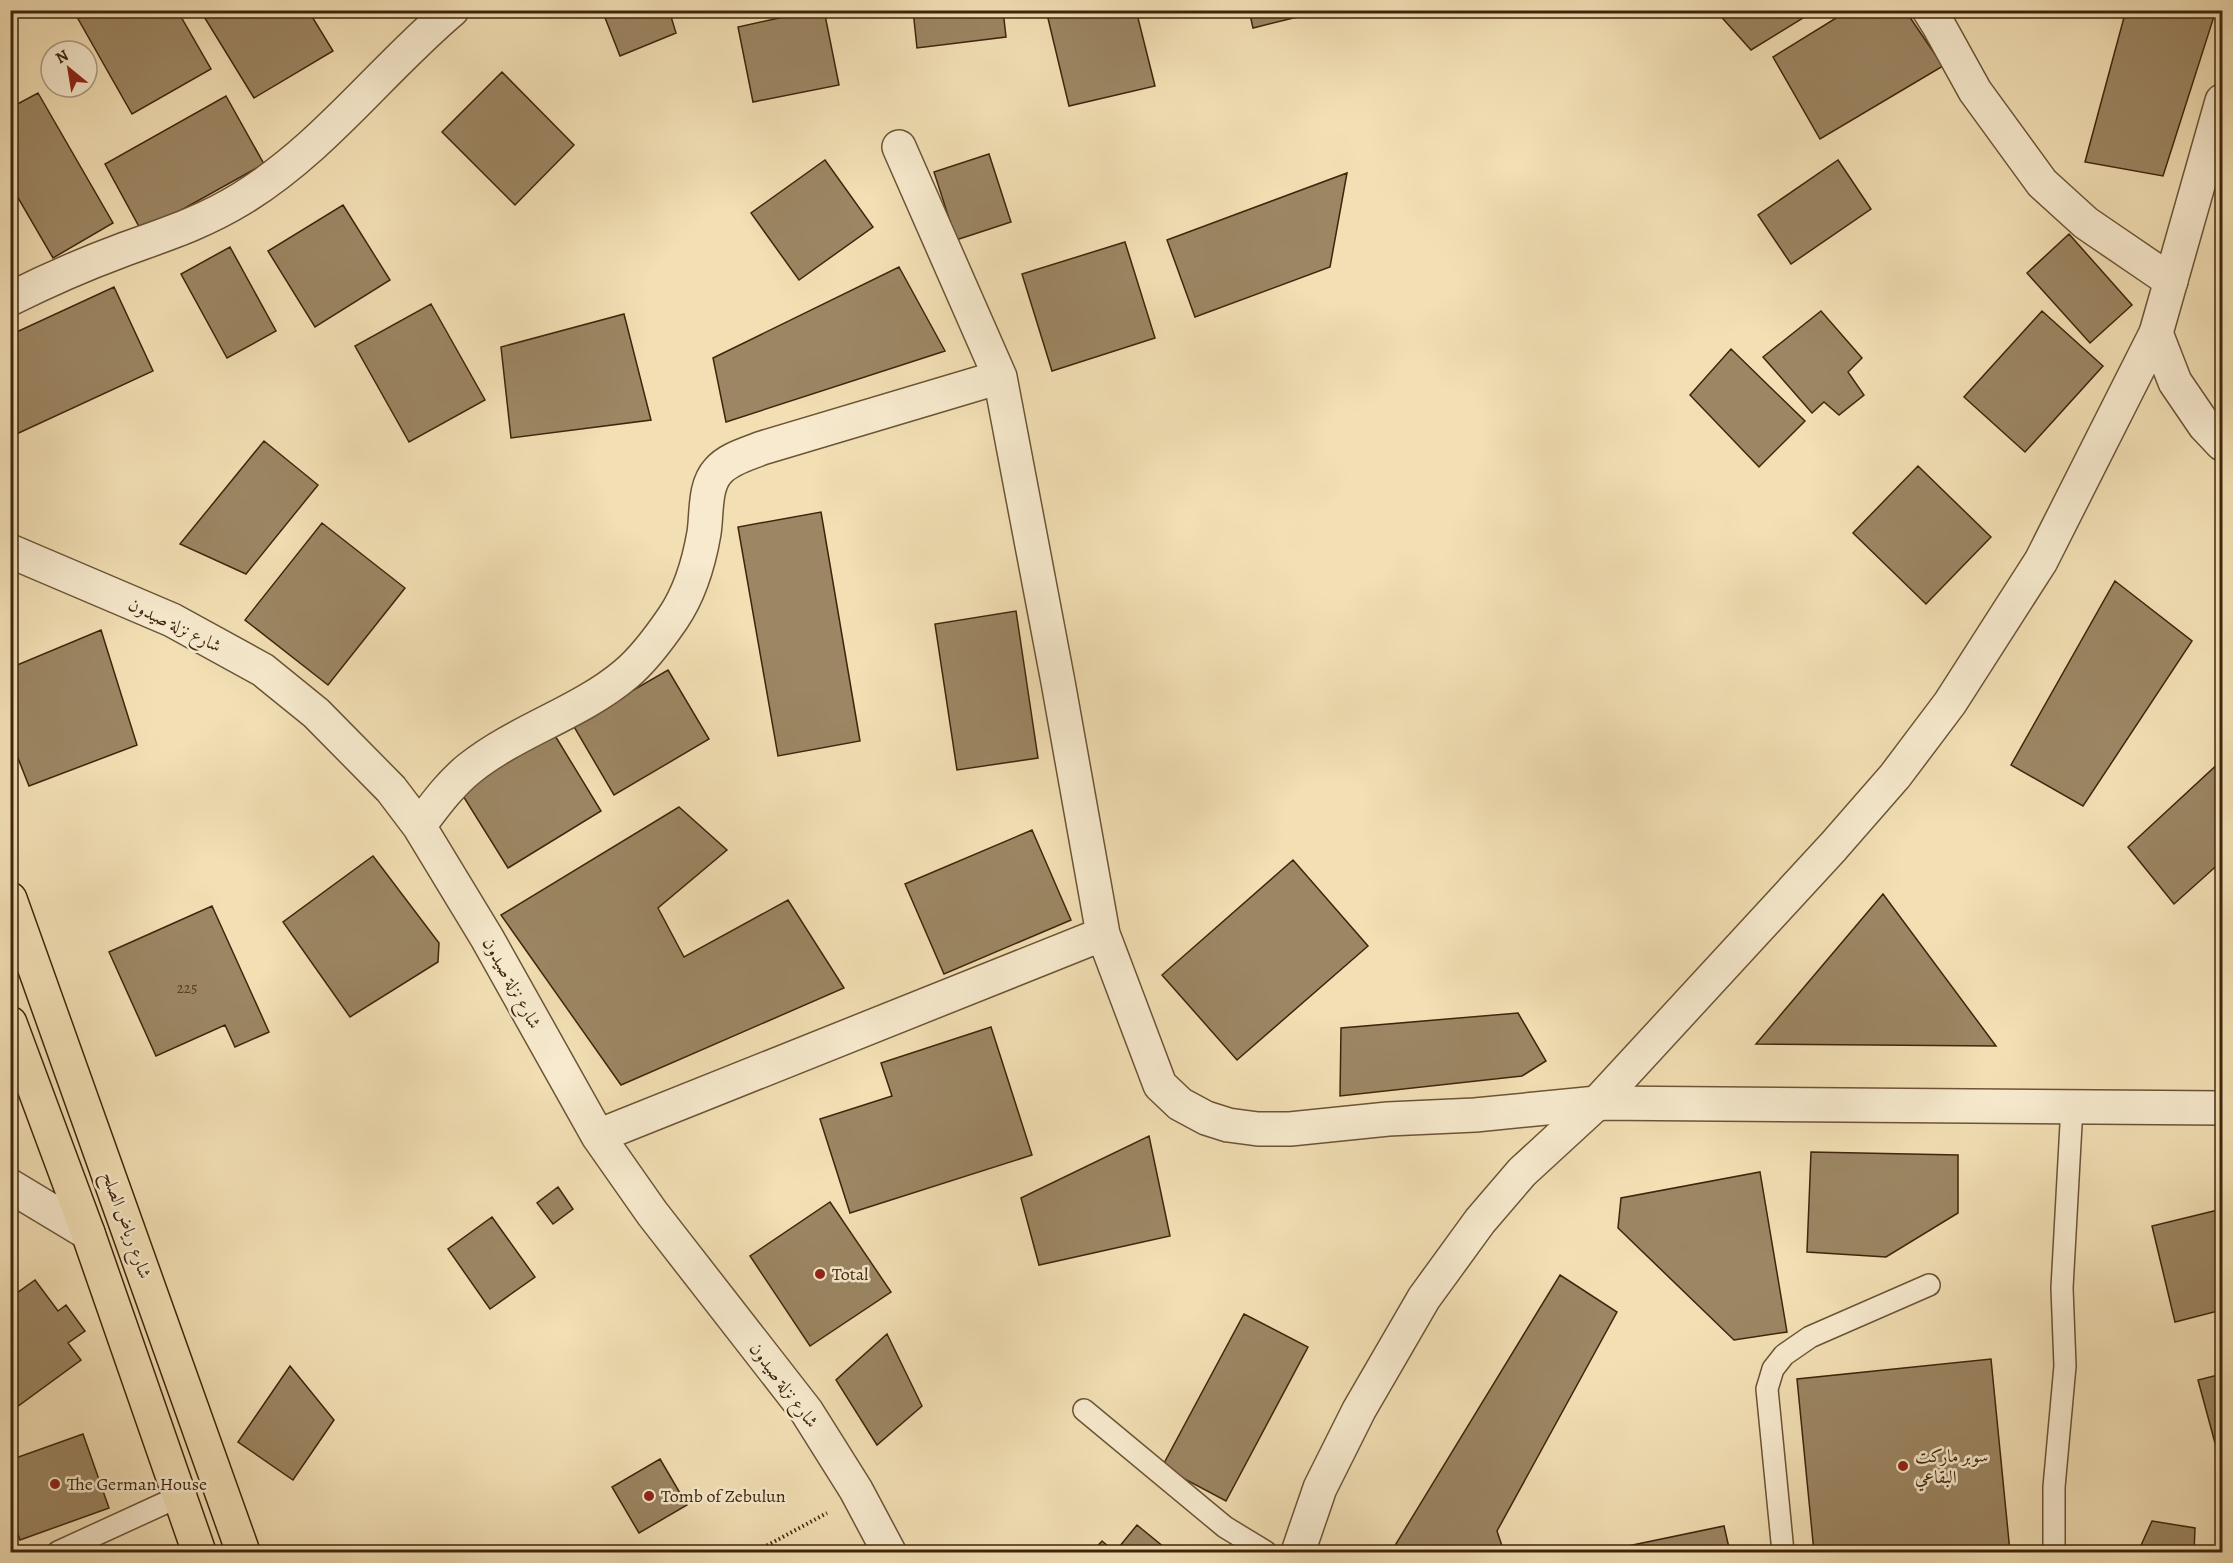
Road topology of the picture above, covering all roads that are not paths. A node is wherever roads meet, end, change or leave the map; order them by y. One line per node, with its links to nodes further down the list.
1 (452, 10): 6 (street)
2 (1929, 10): 5 (street)
3 (2223, 101): 5 (street)
4 (899, 147): 8 (street)
5 (2171, 281): 7 (street)
6 (10, 298)
7 (2157, 333): 9 (street); 15 (street)
8 (1000, 377): 11 (street); 13 (street)
9 (2223, 444)
10 (10, 551): 11 (street, شارع نزلة صيدون)
11 (419, 826): 18 (street, شارع نزلة صيدون)
12 (10, 899): 26 (main road, شارع رياض الصلح)
13 (1103, 934): 15 (street); 18 (street)
14 (10, 1023): 20 (main road)
15 (1597, 1103): 16 (street); 29 (street)
16 (2072, 1106): 17 (street); 31 (lane)
17 (2223, 1108)
18 (598, 1136): 27 (street, شارع نزلة صيدون)
19 (10, 1186): 20 (street)
20 (88, 1233): 23 (main road)
21 (1929, 1285): 30 (lane)
22 (1084, 1410): 28 (lane)
23 (178, 1497): 24 (lane); 25 (main road)
24 (58, 1552)
25 (199, 1552)
26 (243, 1552)
27 (889, 1552)
28 (1266, 1552)
29 (1298, 1552)
30 (1783, 1552)
31 (2054, 1552)

